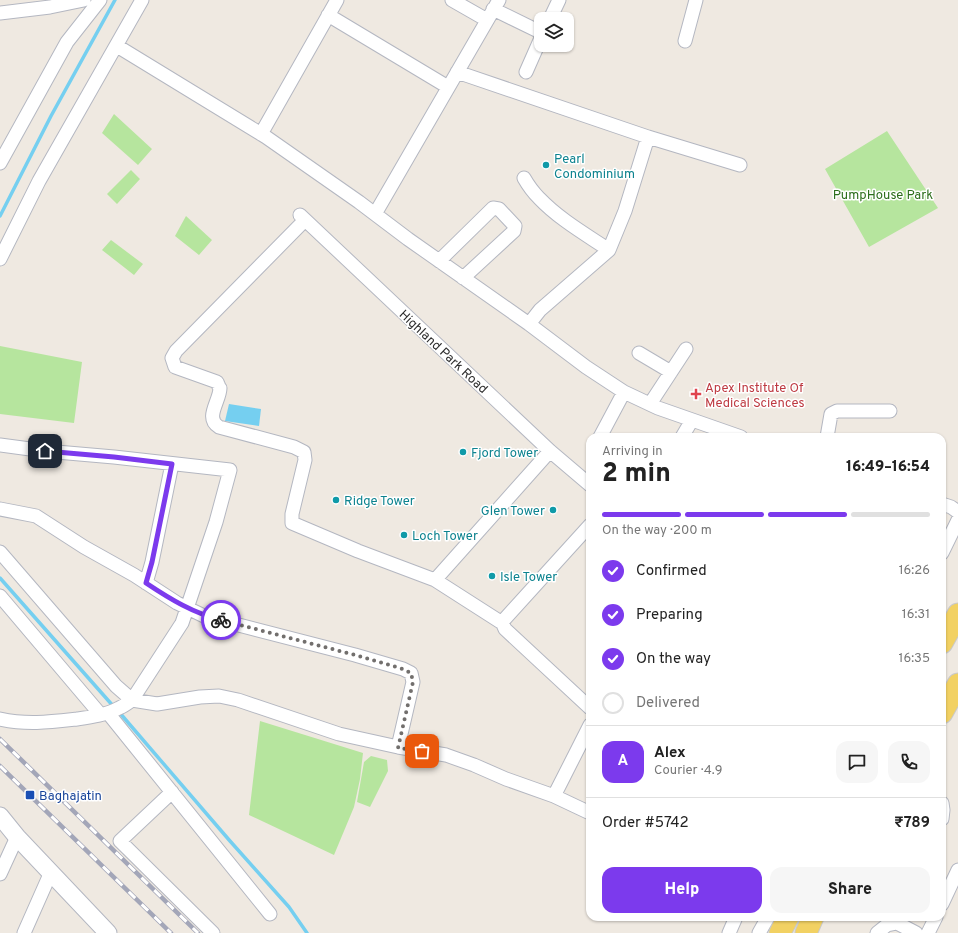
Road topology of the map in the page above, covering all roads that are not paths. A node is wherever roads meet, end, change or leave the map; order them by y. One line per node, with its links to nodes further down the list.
1 (84, 0): 10 (street)
2 (100, 0): 21 (street)
3 (337, 0): 11 (street)
4 (452, 0): 8 (street)
5 (559, 0): 9 (street)
6 (696, 0): 13 (street)
7 (135, 1): 14 (street)
8 (493, 10): 12 (street); 16 (street)
9 (553, 12)
10 (0, 13)
11 (328, 15): 18 (street); 19 (street)
12 (534, 29)
13 (685, 41)
14 (117, 46): 19 (street); 26 (street)
15 (535, 52): 17 (street)
16 (457, 72): 18 (street); 20 (street)
17 (526, 72)
18 (448, 87): 24 (street)
19 (260, 134): 24 (street)
20 (648, 137): 22 (street); 25 (street)
21 (0, 163)
22 (740, 165)
23 (524, 178): 25 (street)
24 (375, 214): 27 (street)
25 (609, 250): 29 (street)
26 (0, 259)
27 (439, 261): 28 (street); 28 (street)
28 (463, 278): 29 (street)
29 (529, 324): 33 (street)
30 (686, 349): 32 (street)
31 (639, 353): 32 (street)
32 (671, 372): 34 (street)
33 (624, 392): 34 (street); 37 (street)
34 (650, 404): 36 (street)
35 (890, 411): 40 (street)
36 (692, 420): 38 (street); 39 (street)
37 (602, 433)
38 (684, 433)
39 (729, 433)
40 (828, 433)
41 (0, 445): 43 (street)
42 (550, 451): 44 (street, Highland Park Road); 52 (street); 52 (street, Highland Park Road)
43 (172, 464): 53 (street); 55 (street)
44 (586, 482)
45 (946, 505): 47 (street)
46 (0, 509): 53 (street)
47 (958, 512)
48 (958, 520): 50 (street)
49 (586, 529): 57 (street)
50 (946, 544)
51 (0, 552): 60 (street)
52 (435, 580): 57 (street)
53 (146, 583): 55 (street)
54 (0, 596): 63 (street)
55 (188, 608): 60 (street); 66 (street)
56 (958, 615): 58 (main road)
57 (502, 622): 61 (street)
58 (946, 636)
59 (958, 684): 62 (main road)
60 (132, 700): 63 (street); 66 (street)
61 (586, 704)
62 (946, 706)
63 (109, 712): 64 (street); 67 (street)
64 (0, 719)
65 (586, 733): 68 (street)
66 (398, 748): 68 (street)
67 (172, 792): 77 (street); 87 (street)
68 (554, 796): 69 (street)
69 (586, 811)
70 (0, 816): 71 (street)
71 (17, 837): 73 (street); 74 (street)
72 (958, 870): 75 (street)
73 (51, 872): 85 (street); 86 (street)
74 (0, 874)
75 (951, 882): 76 (street)
76 (946, 894)
77 (270, 914)
78 (734, 921): 88 (street)
79 (766, 921): 89 (street)
80 (786, 921): 90 (main road)
81 (811, 921): 91 (main road)
82 (896, 921): 92 (street)
83 (899, 921): 93 (street)
84 (934, 921): 94 (street)
85 (24, 933)
86 (108, 933)
87 (213, 933)
88 (729, 933)
89 (759, 933)
90 (780, 933)
91 (806, 933)
92 (877, 933)
93 (916, 933)
94 (928, 933)

